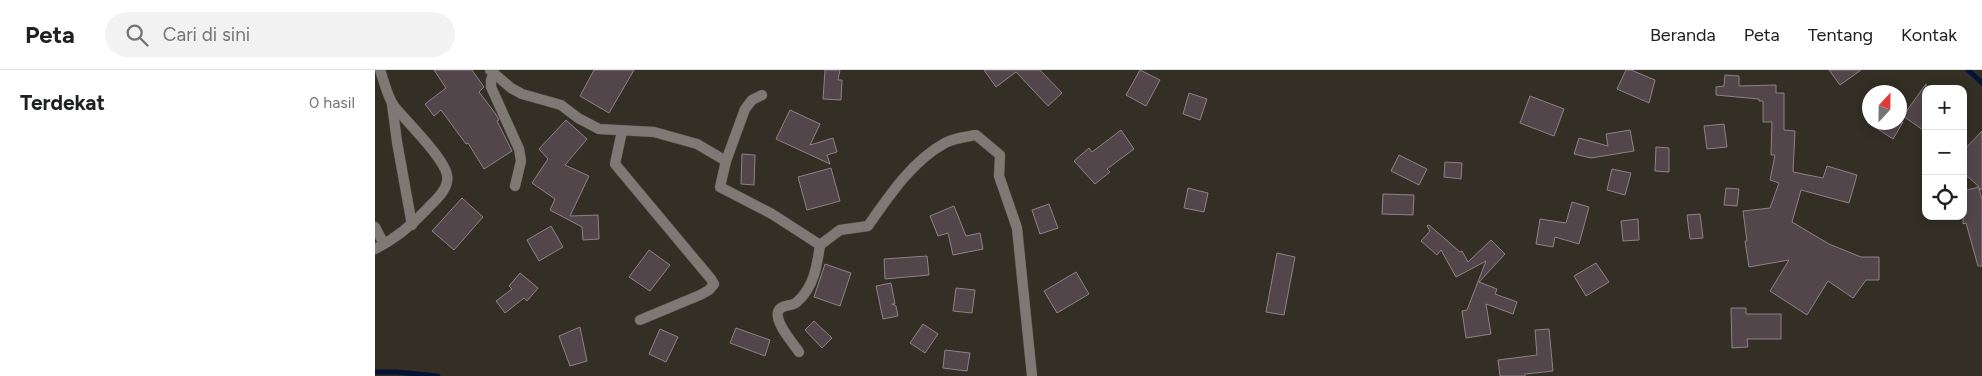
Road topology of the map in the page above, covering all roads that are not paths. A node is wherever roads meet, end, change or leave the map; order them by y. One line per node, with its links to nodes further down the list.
1 (380, 70): 4 (street)
2 (492, 72): 5 (street); 7 (street)
3 (762, 95): 6 (street)
4 (392, 104): 8 (street); 8 (street)
5 (622, 131): 6 (street); 12 (street)
6 (726, 161): 10 (street)
7 (515, 186)
8 (412, 225): 11 (street)
9 (375, 227): 11 (street)
10 (820, 245): 13 (street); 14 (street)
11 (380, 246)
12 (640, 320)
13 (799, 352)
14 (1032, 376)

